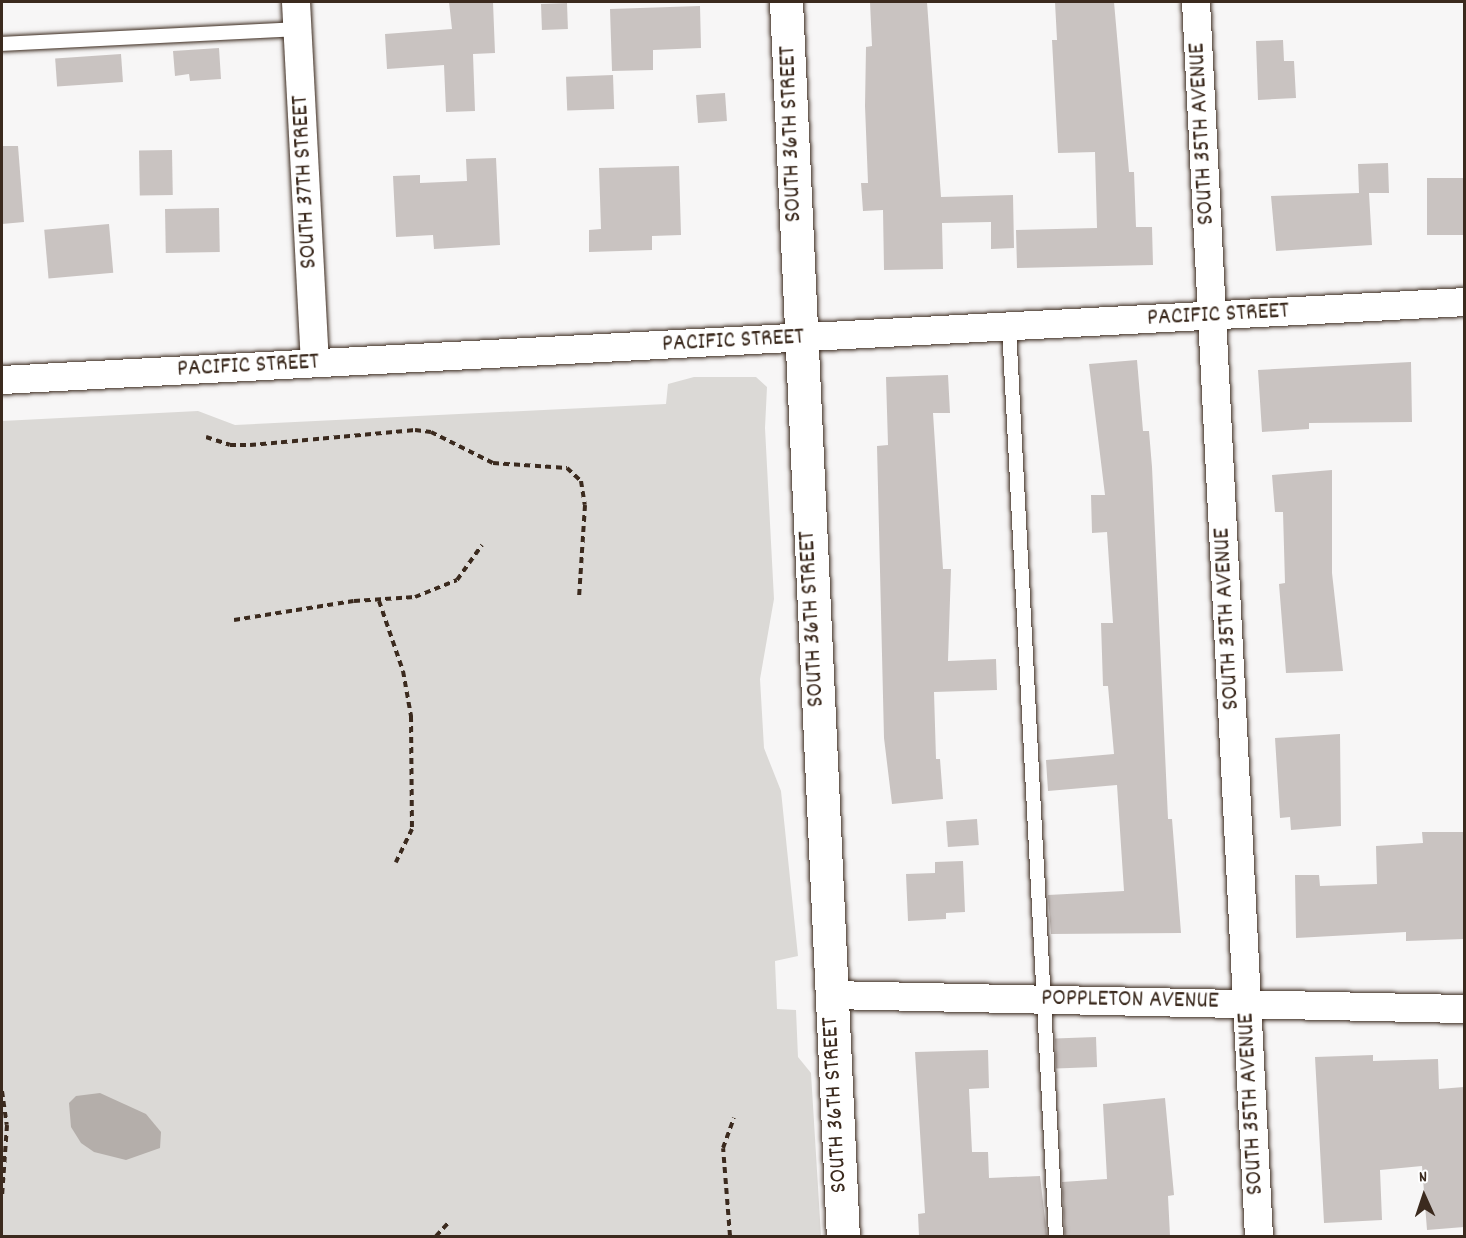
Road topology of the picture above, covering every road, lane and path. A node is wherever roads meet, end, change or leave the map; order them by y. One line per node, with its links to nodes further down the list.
1 (786, 2): 8 (street, SOUTH 36TH STREET)
2 (1196, 2): 6 (street, SOUTH 35TH AVENUE)
3 (297, 15): 4 (lane); 9 (street, SOUTH 37TH STREET)
4 (2, 44)
5 (1464, 302): 6 (street, PACIFIC STREET)
6 (1213, 316): 7 (street, PACIFIC STREET); 19 (street, SOUTH 35TH AVENUE)
7 (1010, 327): 8 (street, PACIFIC STREET); 18 (lane)
8 (800, 339): 9 (street, PACIFIC STREET); 17 (street, SOUTH 36TH STREET)
9 (315, 363): 10 (street, PACIFIC STREET)
10 (2, 380)
11 (206, 437): 13 (path)
12 (482, 545): 14 (path)
13 (579, 598)
14 (379, 601): 15 (path); 16 (path)
15 (234, 620)
16 (396, 862)
17 (831, 995): 18 (street, POPPLETON AVENUE); 27 (street, SOUTH 36TH STREET)
18 (1043, 999): 19 (street, POPPLETON AVENUE); 28 (lane)
19 (1247, 1003): 20 (street, POPPLETON AVENUE); 29 (street, SOUTH 35TH AVENUE)
20 (1464, 1009)
21 (2, 1091): 23 (path)
22 (734, 1118): 26 (path)
23 (2, 1196)
24 (448, 1223): 25 (path)
25 (436, 1236)
26 (730, 1236)
27 (843, 1236)
28 (1056, 1236)
29 (1258, 1236)

